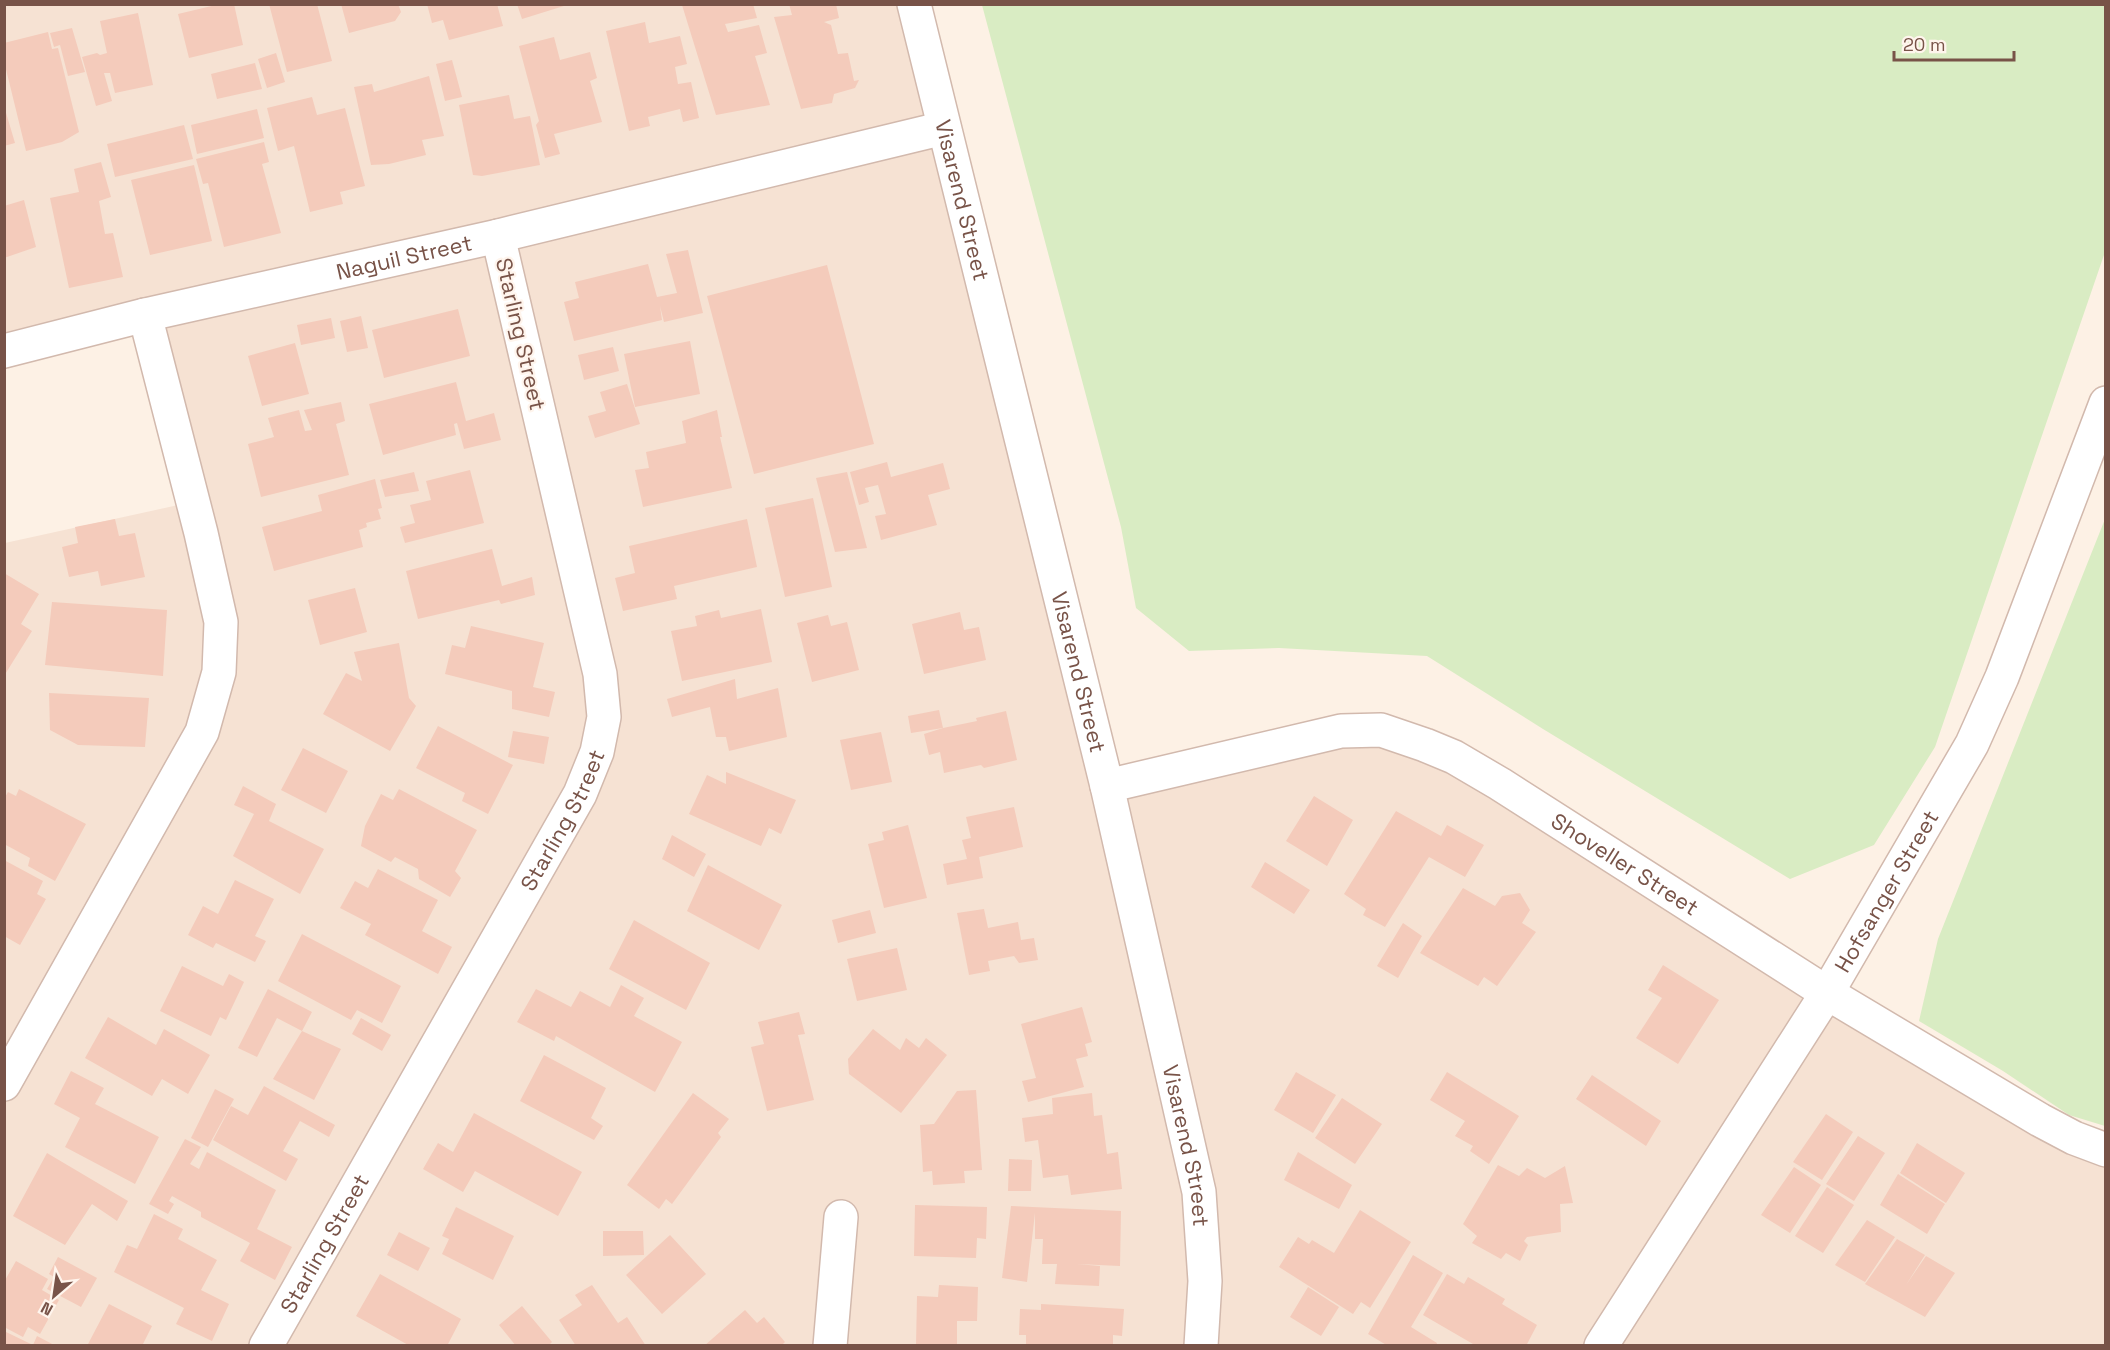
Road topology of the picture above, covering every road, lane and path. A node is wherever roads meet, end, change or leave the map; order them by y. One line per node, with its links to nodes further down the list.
1 (914, 4): 2 (street, Visarend Street)
2 (944, 128): 3 (street, Naguil Street); 7 (street, Visarend Street)
3 (498, 236): 4 (street, Naguil Street); 12 (street, Starling Street)
4 (145, 315): 5 (street, Naguil Street); 9 (street)
5 (4, 351)
6 (2106, 403): 8 (street, Hofsanger Street)
7 (1107, 786): 8 (street, Shoveller Street); 14 (street, Visarend Street)
8 (1827, 993): 10 (street, Shoveller Street); 15 (street, Hofsanger Street)
9 (4, 1084)
10 (2106, 1150)
11 (841, 1217): 13 (street)
12 (266, 1346)
13 (830, 1346)
14 (1201, 1346)
15 (1601, 1346)

